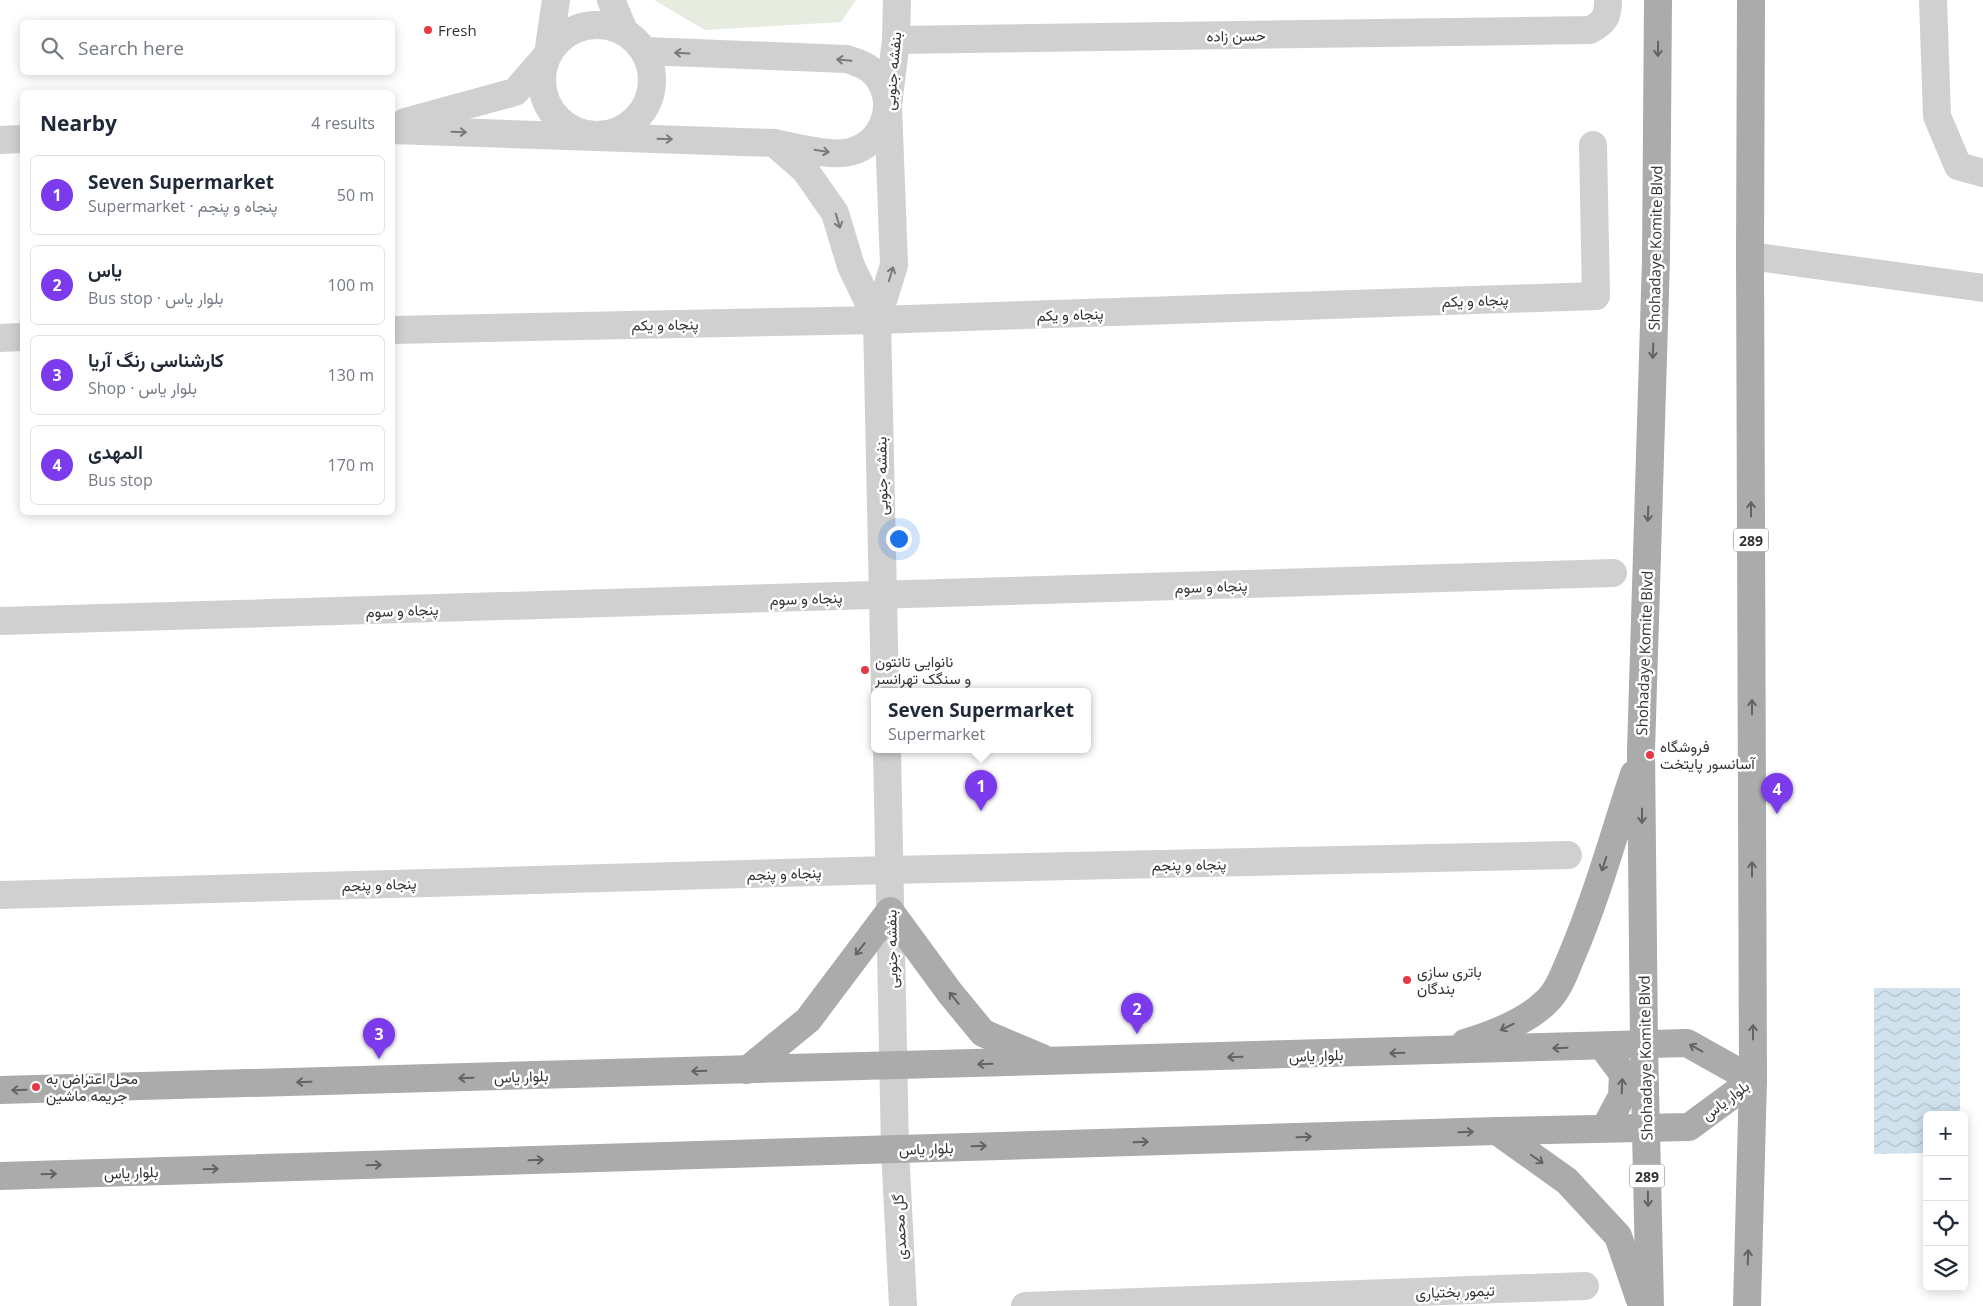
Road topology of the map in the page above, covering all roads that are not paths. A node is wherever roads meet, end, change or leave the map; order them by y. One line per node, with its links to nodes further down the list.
1 (556, 0): 11 (street)
2 (611, 0): 8 (street)
3 (896, 0): 9 (street, بنفشه جنوبی)
4 (1608, 0): 9 (street, حسن زاده)
5 (1658, 0): 31 (main road, Shohadaye Komite Blvd / 289, one-way to 31)
6 (1751, 0): 21 (main road, 289)
7 (1933, 0): 20 (street)
8 (624, 31): 10 (street); 11 (street)
9 (896, 40): 12 (street, بنفشه جنوبی)
10 (645, 51): 12 (street, one-way to 10); 15 (street)
11 (548, 54): 13 (street); 15 (street)
12 (888, 105): 18 (street, one-way to 12); 23 (street, بنفشه جنوبی, one-way to 12)
13 (395, 125)
14 (395, 130): 15 (street, one-way to 15)
15 (599, 136): 18 (street, one-way to 18)
16 (20, 139): 17 (street)
17 (0, 140)
18 (774, 143): 23 (street, بنفشه جنوبی, one-way to 23)
19 (1592, 145): 23 (street, پنجاه و یکم)
20 (1983, 173)
21 (1750, 256): 22 (street); 43 (main road, 289, one-way to 21)
22 (1983, 288)
23 (877, 320): 24 (street, پنجاه و یکم); 28 (street, بنفشه جنوبی)
24 (395, 330)
25 (20, 337): 26 (street)
26 (0, 338)
27 (1613, 573): 28 (street, پنجاه و سوم)
28 (883, 596): 29 (street, پنجاه و سوم); 30 (street, بنفشه جنوبی)
29 (0, 621)
30 (886, 688)
31 (1641, 751): 37 (main road, Shohadaye Komite Blvd / 289, one-way to 37); 39 (main road, one-way to 39)
32 (887, 753): 34 (street, بنفشه جنوبی)
33 (1568, 855): 34 (street, پنجاه و پنجم)
34 (889, 870): 35 (street, پنجاه و پنجم); 36 (street, بنفشه جنوبی)
35 (0, 895)
36 (890, 911): 40 (main road, one-way to 36); 41 (street, بنفشه جنوبی); 42 (main road, one-way to 42)
37 (1644, 1045): 38 (main road, بلوار یاس); 43 (main road, بلوار یاس, one-way to 37); 46 (main road, Shohadaye Komite Blvd / 289)
38 (1603, 1047): 39 (main road, بلوار یاس, one-way to 39); 45 (main road, one-way to 38)
39 (1436, 1052): 40 (main road, بلوار یاس, one-way to 40)
40 (1050, 1062): 41 (main road, بلوار یاس, one-way to 41)
41 (894, 1066): 42 (main road, بلوار یاس); 48 (street, بنفشه جنوبی)
42 (747, 1070): 44 (main road, بلوار یاس, one-way to 44)
43 (1753, 1080): 46 (main road, بلوار یاس); 55 (main road, 289, one-way to 43)
44 (0, 1090)
45 (1605, 1128): 46 (main road, بلوار یاس); 47 (main road, بلوار یاس)
46 (1646, 1128): 54 (main road, Shohadaye Komite Blvd / 289, one-way to 54)
47 (1498, 1131): 48 (main road, بلوار یاس, one-way to 47); 53 (main road, one-way to 53)
48 (895, 1149): 49 (main road, بلوار یاس, one-way to 48); 51 (street, گل محمدی)
49 (0, 1176)
50 (1585, 1286): 52 (street, تیمور بختیاری)
51 (903, 1306)
52 (1026, 1306)
53 (1642, 1306)
54 (1650, 1306)
55 (1747, 1306)

